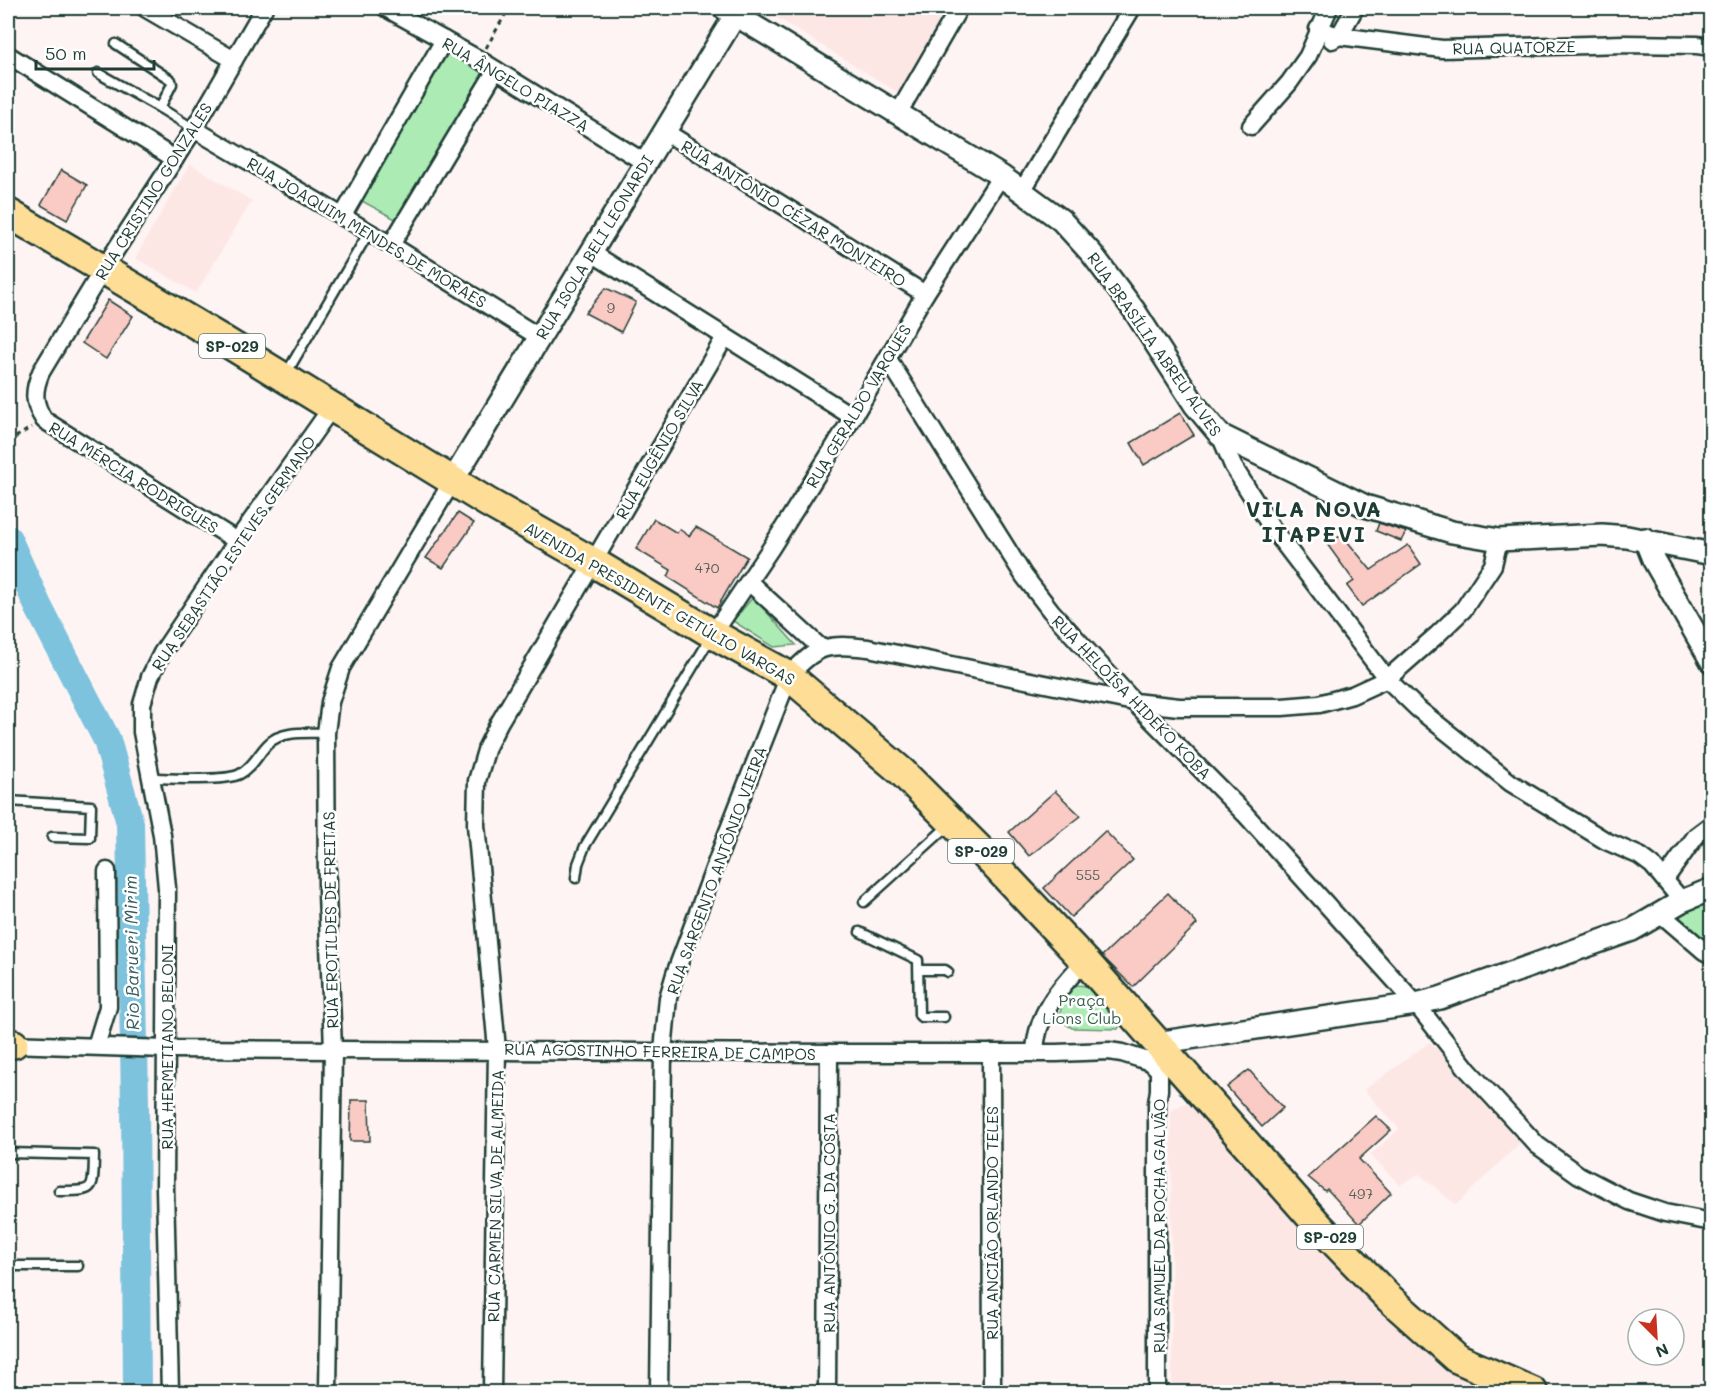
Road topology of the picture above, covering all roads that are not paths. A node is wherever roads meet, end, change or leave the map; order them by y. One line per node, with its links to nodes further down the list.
1 (145, 8): 16 (street)
2 (264, 8): 16 (street, RUA CRISTINO GONZALES)
3 (386, 8): 11 (street, RUA ÂNGELO PIAZZA)
4 (959, 8): 20 (street)
5 (1132, 8): 27 (street)
6 (1329, 8): 9 (street)
7 (1355, 8): 10 (street)
8 (730, 11): 20 (street, RUA BRASÍLIA ABREU ALVES); 23 (street, RUA ISOLA BELI LEONARDI)
9 (1318, 29): 10 (street, RUA QUATORZE); 15 (street)
10 (1339, 36): 13 (street, RUA QUATORZE); 15 (street)
11 (444, 40): 17 (street, RUA ÂNGELO PIAZZA); 29 (street)
12 (116, 44): 19 (lane)
13 (1712, 47)
14 (8, 56): 24 (street)
15 (1308, 56): 21 (street)
16 (234, 60): 22 (street, RUA CRISTINO GONZALES)
17 (496, 70): 25 (street, RUA ÂNGELO PIAZZA); 31 (street)
18 (98, 73): 19 (lane)
19 (160, 108): 22 (lane)
20 (899, 112): 26 (street, RUA BRASÍLIA ABREU ALVES)
21 (1251, 126)
22 (194, 129): 24 (street, RUA CRISTINO GONZALES); 29 (street, RUA JOAQUIM MENDES DE MORAES)
23 (664, 131): 25 (street, RUA ISOLA BELI LEONARDI); 34 (street, RUA ANTÔNIO CÉZAR MONTEIRO)
24 (175, 159): 33 (street, RUA CRISTINO GONZALES)
25 (644, 162): 32 (street, RUA ISOLA BELI LEONARDI)
26 (1001, 176): 27 (street, RUA BRASÍLIA ABREU ALVES); 34 (street, RUA GERALDO VARQUES)
27 (1022, 191): 42 (street, RUA BRASÍLIA ABREU ALVES)
28 (8, 214): 33 (highway, AVENIDA PRESIDENTE GETÚLIO VARGAS / SP-029)
29 (342, 217): 30 (street, RUA JOAQUIM MENDES DE MORAES)
30 (369, 232): 31 (street, RUA JOAQUIM MENDES DE MORAES); 39 (lane)
31 (391, 244): 35 (street, RUA JOAQUIM MENDES DE MORAES)
32 (592, 253): 35 (street, RUA ISOLA BELI LEONARDI); 36 (street)
33 (102, 271): 38 (street, RUA CRISTINO GONZALES); 39 (highway, AVENIDA PRESIDENTE GETÚLIO VARGAS / SP-029)
34 (925, 294): 37 (street, RUA GERALDO VARQUES)
35 (539, 337): 43 (street, RUA ISOLA BELI LEONARDI)
36 (725, 337): 41 (street); 48 (street, RUA EUGÊNIO SILVA)
37 (888, 359): 41 (street, RUA GERALDO VARQUES); 55 (street, RUA HELOÍSA HIDEKO KOBA)
38 (40, 372): 46 (street, RUA MÉRCIA RODRIGUES)
39 (284, 378): 40 (highway, AVENIDA PRESIDENTE GETÚLIO VARGAS / SP-029)
40 (332, 407): 43 (highway, AVENIDA PRESIDENTE GETÚLIO VARGAS / SP-029); 46 (street, RUA SEBASTIÃO ESTEVES GERMANO)
41 (853, 417): 49 (street, RUA GERALDO VARQUES)
42 (1220, 435): 45 (street); 54 (street, RUA BRASÍLIA ABREU ALVES)
43 (453, 480): 48 (highway, AVENIDA PRESIDENTE GETÚLIO VARGAS / SP-029); 57 (street, RUA EROTILDES DE FREITAS)
44 (1645, 539): 45 (street); 47 (street); 52 (street)
45 (1499, 540): 54 (street)
46 (237, 541): 56 (street, RUA SEBASTIÃO ESTEVES GERMANO)
47 (1712, 554)
48 (593, 562): 50 (highway, AVENIDA PRESIDENTE GETÚLIO VARGAS / SP-029); 81 (street, RUA CARMEN SILVA DE ALMEIDA)
49 (749, 582): 50 (street, RUA GERALDO VARQUES); 51 (street)
50 (713, 634): 53 (highway, AVENIDA PRESIDENTE GETÚLIO VARGAS / SP-029); 64 (lane)
51 (821, 648): 53 (street); 55 (street)
52 (1712, 662)
53 (789, 676): 60 (highway, AVENIDA PRESIDENTE GETÚLIO VARGAS / SP-029); 82 (street, RUA SARGENTO ANTÔNIO VIEIRA)
54 (1387, 679): 55 (street); 65 (street, RUA BRASÍLIA ABREU ALVES)
55 (1134, 702): 75 (street, RUA HELOÍSA HIDEKO KOBA)
56 (142, 704): 58 (street, RUA HERMETIANO BELONI)
57 (326, 733): 58 (lane); 80 (street, RUA EROTILDES DE FREITAS)
58 (152, 778): 79 (street, RUA HERMETIANO BELONI)
59 (8, 801): 62 (lane)
60 (951, 823): 68 (lane); 72 (highway, AVENIDA PRESIDENTE GETÚLIO VARGAS / SP-029)
61 (1712, 824): 65 (street)
62 (52, 837)
63 (106, 871): 78 (street)
64 (576, 878)
65 (1665, 879): 67 (street, RUA BRASÍLIA ABREU ALVES)
66 (1712, 888): 67 (street)
67 (1682, 901): 69 (street)
68 (864, 902)
69 (1660, 914): 71 (street); 75 (street)
70 (860, 932): 73 (lane)
71 (1712, 955)
72 (1085, 961): 85 (street); 86 (highway, AVENIDA PRESIDENTE GETÚLIO VARGAS / SP-029)
73 (919, 970): 74 (lane); 76 (lane)
74 (948, 972)
75 (1416, 1004): 86 (street); 89 (street, RUA HELOÍSA HIDEKO KOBA)
76 (945, 1017)
77 (10, 1044): 78 (street, RUA AGOSTINHO FERREIRA DE CAMPOS)
78 (96, 1046): 79 (street, RUA AGOSTINHO FERREIRA DE CAMPOS)
79 (159, 1048): 80 (street, RUA AGOSTINHO FERREIRA DE CAMPOS); 93 (street, RUA HERMETIANO BELONI)
80 (333, 1049): 81 (street, RUA AGOSTINHO FERREIRA DE CAMPOS); 94 (street, RUA EROTILDES DE FREITAS)
81 (497, 1049): 82 (street, RUA AGOSTINHO FERREIRA DE CAMPOS); 95 (street, RUA CARMEN SILVA DE ALMEIDA)
82 (663, 1051): 83 (street, RUA AGOSTINHO FERREIRA DE CAMPOS); 96 (street, RUA SARGENTO ANTÔNIO VIEIRA)
83 (829, 1053): 84 (street, RUA AGOSTINHO FERREIRA DE CAMPOS); 97 (street, RUA ANTÔNIO G. DA COSTA)
84 (991, 1053): 85 (street, RUA AGOSTINHO FERREIRA DE CAMPOS); 98 (street, RUA ANCIÃO ORLANDO TELES)
85 (1035, 1053): 86 (street, RUA AGOSTINHO FERREIRA DE CAMPOS)
86 (1154, 1053): 92 (highway, AVENIDA PRESIDENTE GETÚLIO VARGAS / SP-029); 99 (street, RUA SAMUEL DA ROCHA GALVÃO)
87 (8, 1153): 88 (lane)
88 (58, 1191)
89 (1712, 1222)
90 (8, 1266): 91 (lane)
91 (78, 1266)
92 (1455, 1358): 100 (highway, SP-029); 101 (highway, AVENIDA PRESIDENTE GETÚLIO VARGAS / SP-029)
93 (170, 1392)
94 (328, 1392)
95 (492, 1392)
96 (659, 1392)
97 (826, 1392)
98 (992, 1392)
99 (1157, 1392)
100 (1496, 1392)
101 (1533, 1392)

